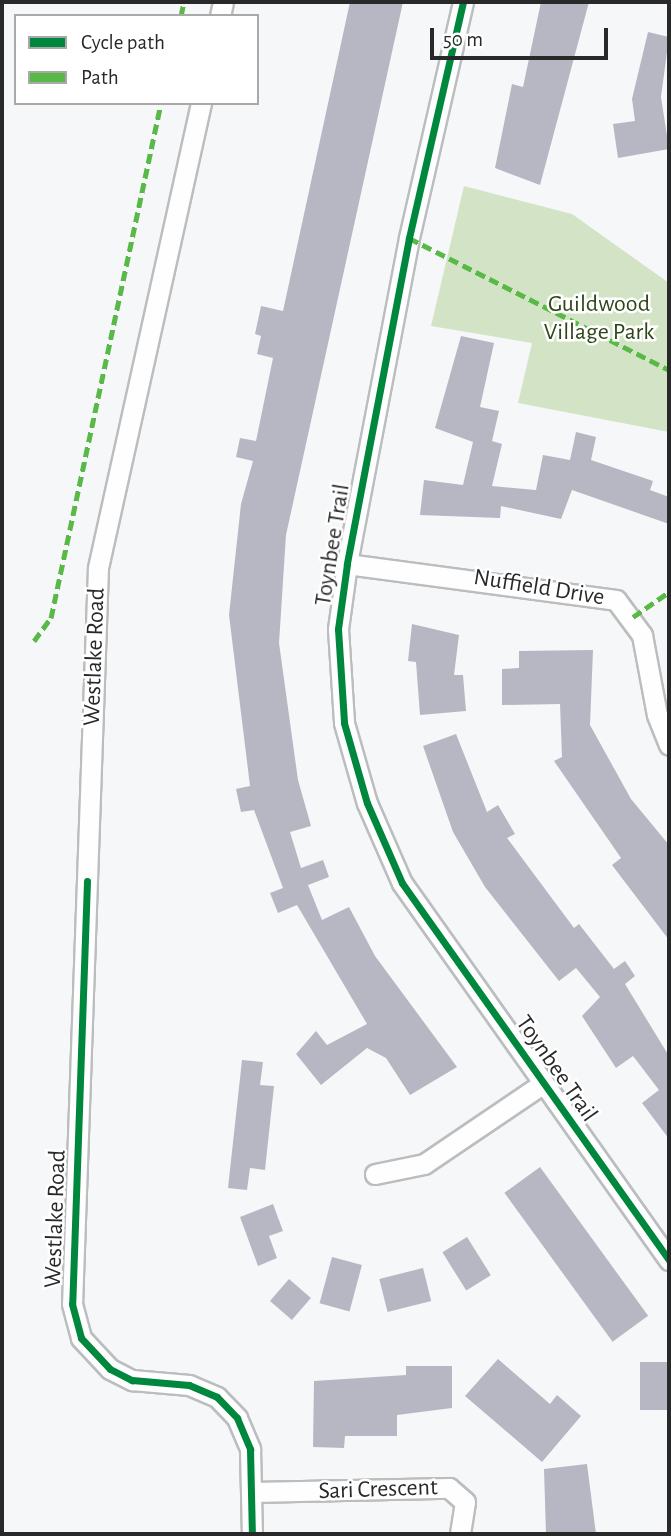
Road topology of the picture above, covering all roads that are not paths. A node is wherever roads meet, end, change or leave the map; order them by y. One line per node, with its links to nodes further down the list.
1 (463, 2): 3 (street, Toynbee Trail)
2 (201, 105): 8 (street, Westlake Road)
3 (347, 564): 4 (street, Nuffield Drive); 5 (street, Toynbee Trail)
4 (669, 745)
5 (542, 1084): 6 (street); 7 (street, Toynbee Trail)
6 (375, 1174)
7 (669, 1260)
8 (252, 1492): 9 (street, Westlake Road); 10 (street, Sari Crescent)
9 (252, 1534)
10 (460, 1534)

